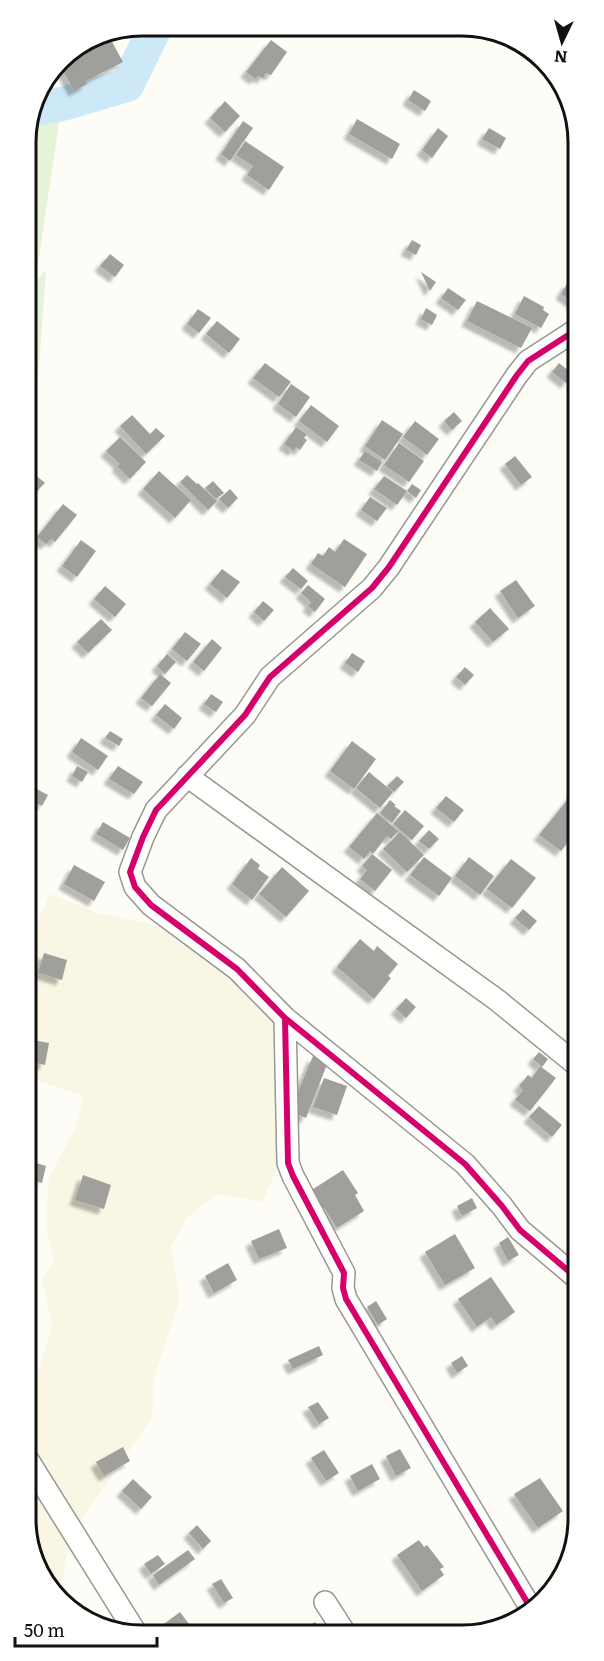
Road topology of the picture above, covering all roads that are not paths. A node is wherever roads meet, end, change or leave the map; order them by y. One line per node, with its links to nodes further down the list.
1 (568, 335): 2 (street)
2 (187, 776): 3 (street); 4 (street)
3 (285, 1018): 5 (street); 8 (street)
4 (568, 1058)
5 (568, 1271)
6 (36, 1473): 9 (street)
7 (326, 1602): 10 (street)
8 (527, 1602)
9 (130, 1624)
10 (340, 1625)

